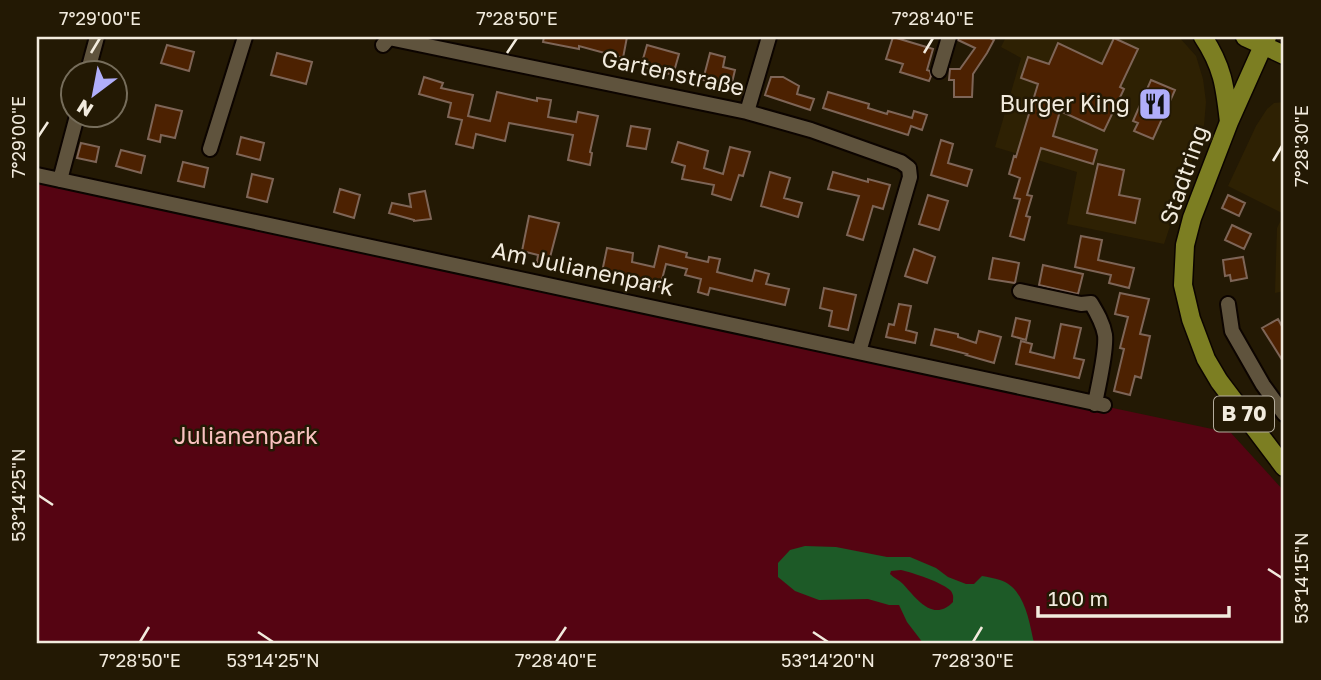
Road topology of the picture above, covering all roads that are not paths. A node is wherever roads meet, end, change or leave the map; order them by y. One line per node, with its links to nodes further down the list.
1 (97, 37): 10 (street)
2 (245, 37): 15 (street)
3 (769, 37): 12 (street)
4 (949, 37): 11 (street)
5 (1203, 37): 13 (main road)
6 (1245, 37): 7 (main road)
7 (1265, 41): 9 (main road); 13 (main road, Stadtring / B 70)
8 (383, 45): 12 (street, Gartenstraße)
9 (1284, 55)
10 (91, 60)
11 (939, 71)
12 (747, 112): 20 (street, Gartenstraße)
13 (1229, 122): 22 (main road, Stadtring / B 70)
14 (73, 130): 17 (street)
15 (210, 149)
16 (37, 175): 17 (street, Am Julianenpark)
17 (60, 180): 20 (street, Am Julianenpark)
18 (1020, 291): 20 (street, Am Julianenpark)
19 (1228, 304): 21 (street)
20 (859, 352)
21 (1284, 414)
22 (1284, 467)

